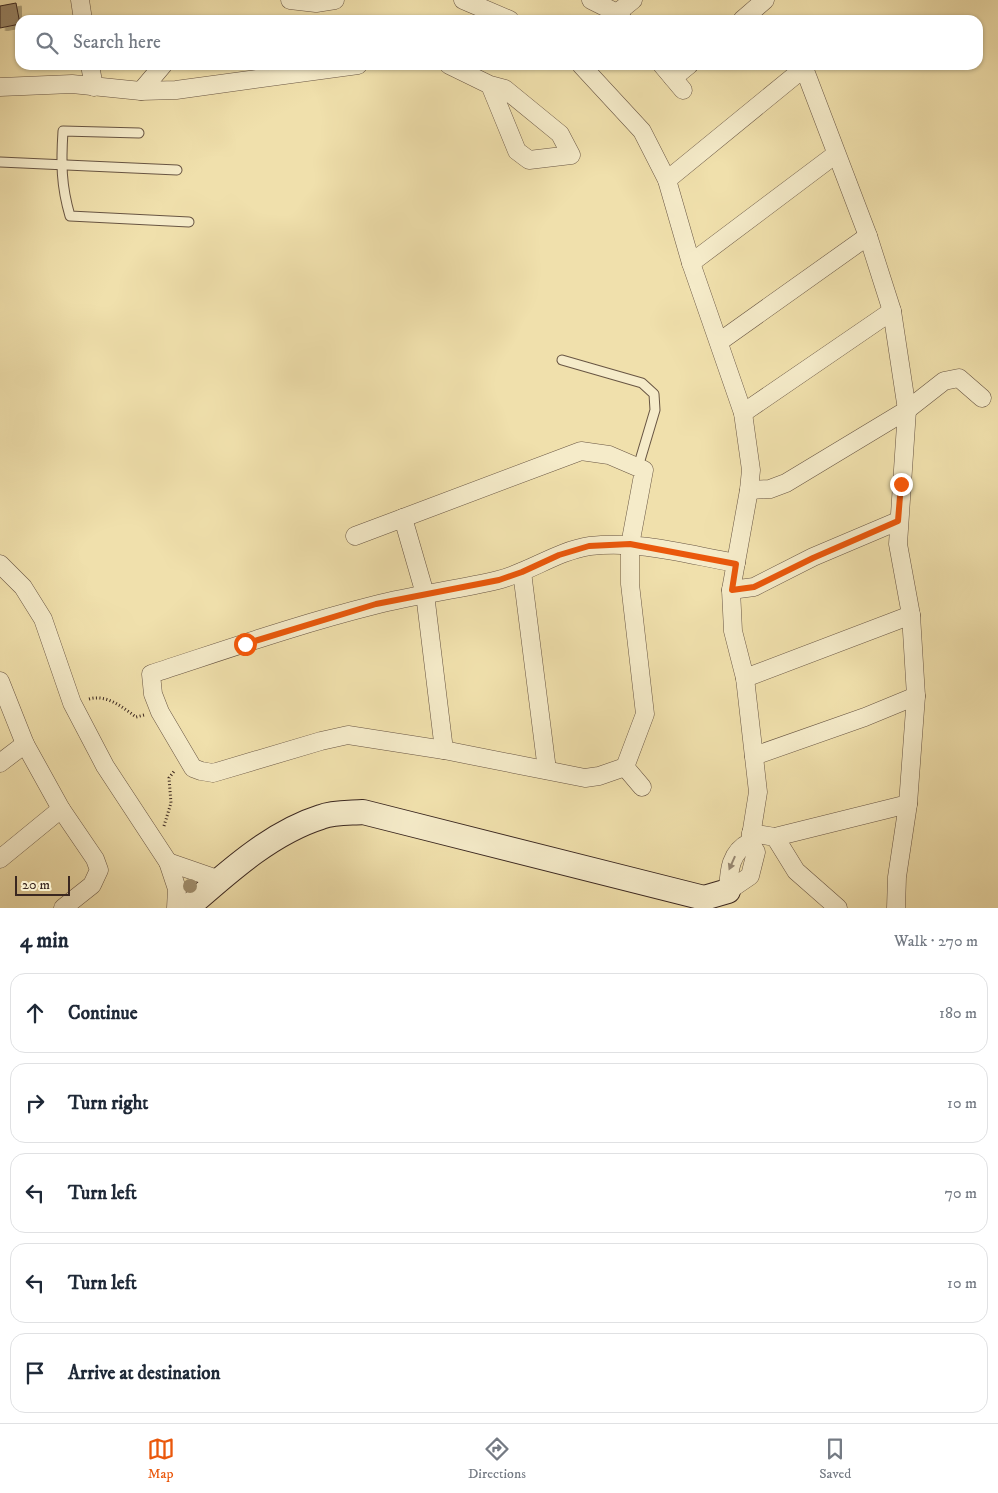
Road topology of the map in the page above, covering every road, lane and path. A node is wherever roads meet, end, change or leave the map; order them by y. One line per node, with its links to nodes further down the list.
1 (80, 0): 8 (street)
2 (290, 0): 3 (street)
3 (335, 0)
4 (463, 0): 9 (street)
5 (592, 0): 10 (street)
6 (633, 0): 11 (street)
7 (765, 0): 12 (street)
8 (82, 15)
9 (498, 15)
10 (617, 15)
11 (622, 15)
12 (748, 15)
13 (91, 70): 26 (street)
14 (159, 70): 27 (street)
15 (270, 70): 23 (street)
16 (322, 70): 23 (street)
17 (459, 70): 24 (street)
18 (586, 70): 33 (street)
19 (666, 70): 20 (street)
20 (686, 70)
21 (802, 70): 33 (street)
22 (805, 70): 29 (street)
23 (279, 76): 27 (street)
24 (490, 85): 24 (street)
25 (0, 87): 26 (street)
26 (94, 87): 27 (street)
27 (141, 91)
28 (139, 133): 31 (lane)
29 (836, 154): 35 (street); 36 (street)
30 (0, 162): 31 (lane)
31 (61, 166): 32 (lane); 34 (lane)
32 (177, 170)
33 (667, 180): 36 (street)
34 (189, 222)
35 (868, 236): 37 (street); 38 (street)
36 (691, 263): 38 (street)
37 (892, 311): 41 (street); 42 (street)
38 (719, 342): 42 (street)
39 (562, 360): 43 (lane)
40 (982, 398): 41 (street)
41 (907, 410): 44 (street); 46 (street)
42 (743, 413): 44 (street)
43 (638, 467): 45 (street); 48 (street)
44 (749, 490): 50 (street)
45 (402, 518): 47 (street); 53 (street)
46 (898, 521): 52 (street); 54 (street)
47 (356, 536)
48 (630, 544): 50 (street); 51 (street); 65 (street)
49 (0, 564): 58 (street)
50 (736, 564): 52 (street)
51 (522, 572): 53 (street); 66 (street)
52 (732, 590): 55 (street)
53 (425, 594): 59 (street); 61 (street)
54 (911, 615): 55 (street); 57 (street)
55 (745, 678): 63 (street)
56 (0, 681): 60 (street)
57 (916, 696): 63 (street); 68 (street)
58 (72, 703): 59 (path); 72 (street)
59 (160, 712): 62 (street)
60 (25, 744): 64 (street); 69 (street)
61 (444, 750): 62 (street); 66 (street)
62 (185, 755): 72 (path)
63 (754, 756): 70 (street)
64 (0, 763)
65 (626, 767): 66 (street); 67 (street)
66 (547, 770)
67 (642, 787)
68 (908, 804): 71 (street); 81 (street)
69 (61, 809): 73 (street); 77 (street)
70 (750, 838): 71 (street); 76 (street)
71 (775, 838): 80 (street)
72 (157, 848): 74 (street)
73 (0, 859)
74 (168, 862): 75 (street); 78 (street)
75 (220, 880): 76 (street); 79 (street)
76 (728, 890)
77 (63, 908)
78 (176, 908)
79 (187, 908)
80 (838, 908)
81 (896, 908)

